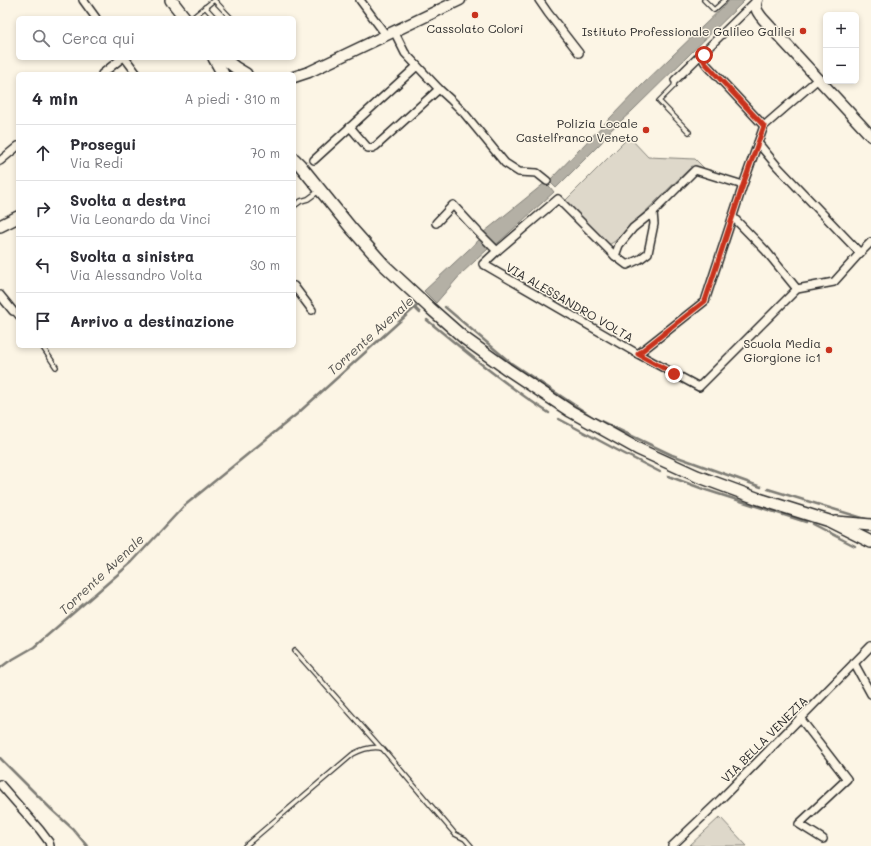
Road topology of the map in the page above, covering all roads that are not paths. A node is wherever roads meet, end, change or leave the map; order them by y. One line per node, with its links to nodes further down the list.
1 (83, 0): 11 (street)
2 (171, 0): 12 (main road)
3 (214, 0): 10 (lane); 15 (lane)
4 (360, 0): 16 (street)
5 (460, 0): 16 (street)
6 (539, 0): 18 (street)
7 (704, 0): 8 (lane)
8 (725, 0)
9 (756, 0): 17 (street); 30 (street)
10 (205, 7): 13 (lane); 14 (lane)
11 (95, 16)
12 (183, 16)
13 (194, 16)
14 (213, 16)
15 (229, 16)
16 (389, 34): 23 (street); 28 (street)
17 (705, 51): 31 (street); 34 (street)
18 (579, 52)
19 (120, 60): 24 (street)
20 (126, 60): 25 (street)
21 (215, 60): 26 (main road)
22 (226, 60): 27 (main road)
23 (417, 66): 33 (street); 35 (street)
24 (104, 72)
25 (136, 72)
26 (222, 72)
27 (243, 72)
28 (309, 72): 29 (street); 32 (street)
29 (296, 76)
30 (818, 79): 34 (street); 37 (street)
31 (675, 80): 36 (lane)
32 (296, 82)
33 (438, 89): 35 (street); 43 (street)
34 (764, 126): 38 (street)
35 (350, 127): 40 (street)
36 (689, 132)
37 (871, 136)
38 (758, 143): 44 (street); 54 (street)
39 (16, 148): 41 (street)
40 (314, 160)
41 (0, 161)
42 (297, 162): 45 (main road)
43 (547, 181)
44 (743, 185): 47 (street); 48 (street)
45 (320, 190): 46 (lane); 65 (main road)
46 (296, 205)
47 (653, 212): 55 (street); 55 (street)
48 (733, 217): 57 (street); 63 (street)
49 (16, 218): 51 (main road)
50 (436, 223): 53 (street)
51 (0, 226)
52 (871, 242): 54 (street)
53 (494, 248): 55 (street, VIA ALESSANDRO VOLTA); 63 (street, VIA ALESSANDRO VOLTA)
54 (860, 253): 57 (street)
55 (615, 256)
56 (296, 289): 59 (street)
57 (797, 289): 63 (street, VIA ALESSANDRO VOLTA)
58 (0, 295): 60 (street)
59 (312, 310)
60 (13, 311): 61 (lane)
61 (16, 315)
62 (43, 348): 64 (lane)
63 (638, 354)
64 (56, 367)
65 (829, 521): 66 (main road); 67 (main road)
66 (871, 525)
67 (871, 542)
68 (871, 646): 70 (street, VIA BELLA VENEZIA)
69 (295, 651): 73 (lane)
70 (854, 663): 71 (street); 72 (street, VIA BELLA VENEZIA)
71 (871, 694)
72 (800, 718): 75 (street); 79 (street, VIA BELLA VENEZIA)
73 (382, 748): 77 (lane); 78 (lane)
74 (0, 784): 76 (street)
75 (823, 839)
76 (50, 846)
77 (245, 846)
78 (471, 846)
79 (672, 846)

